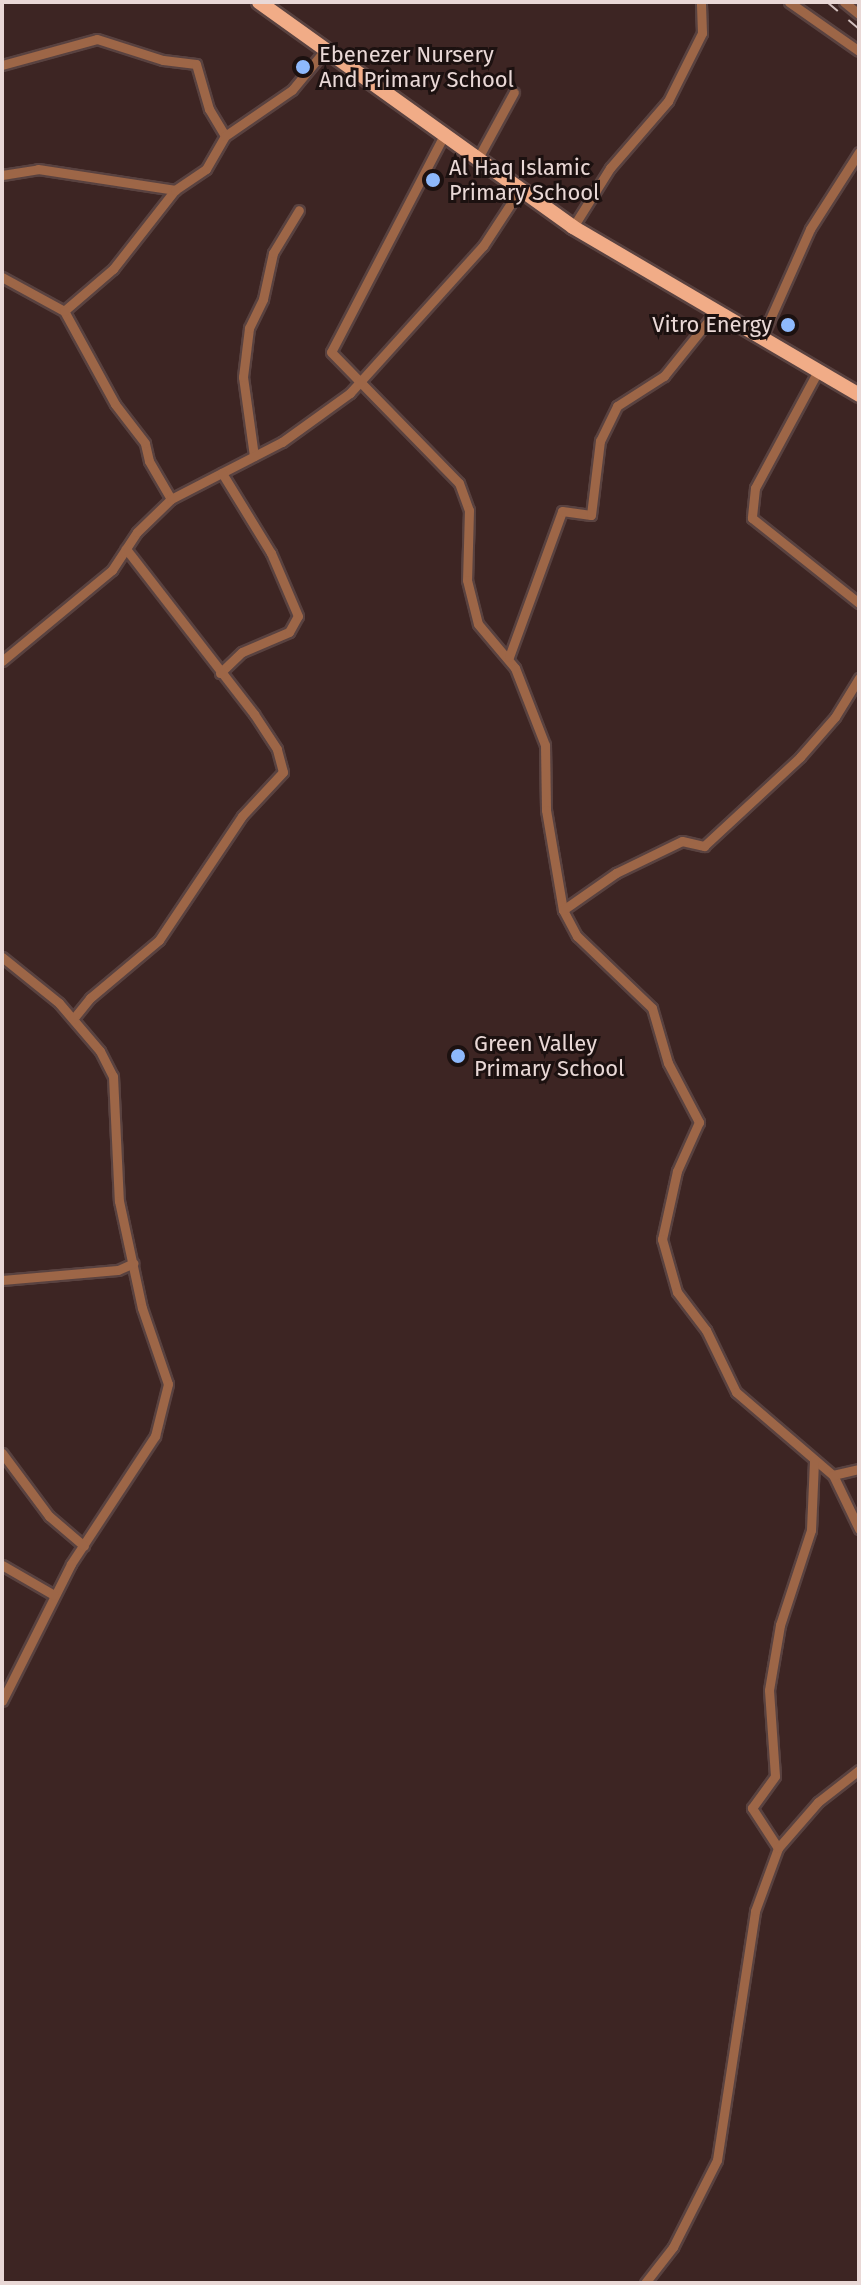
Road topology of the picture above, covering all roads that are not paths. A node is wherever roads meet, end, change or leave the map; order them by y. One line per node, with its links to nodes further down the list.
1 (259, 2): 6 (main road)
2 (701, 2): 18 (street)
3 (789, 2): 7 (street)
4 (844, 2): 5 (street)
5 (859, 14)
6 (325, 50): 10 (street); 11 (main road)
7 (859, 51)
8 (2, 65): 10 (street)
9 (514, 92): 13 (street)
10 (225, 136): 15 (street)
11 (443, 137): 13 (main road); 24 (street)
12 (859, 152): 22 (street)
13 (477, 160): 16 (main road)
14 (2, 175): 15 (street)
15 (175, 190): 21 (street)
16 (519, 191): 18 (main road); 24 (street)
17 (299, 210): 26 (street)
18 (573, 227): 20 (main road)
19 (2, 277): 21 (street)
20 (717, 310): 22 (main road); 31 (street)
21 (64, 311): 28 (street)
22 (762, 337): 23 (main road)
23 (818, 371): 25 (main road); 30 (street)
24 (363, 381): 26 (street); 31 (street)
25 (859, 395)
26 (254, 456): 27 (street)
27 (222, 473): 28 (street); 33 (street)
28 (171, 499): 29 (street)
29 (126, 549): 32 (street); 33 (street)
30 (859, 603)
31 (509, 657): 35 (street)
32 (2, 661)
33 (220, 673): 37 (street)
34 (859, 678): 35 (street)
35 (563, 910): 41 (street)
36 (2, 957): 37 (street)
37 (73, 1019): 38 (street)
38 (134, 1263): 39 (street); 45 (street)
39 (2, 1280)
40 (2, 1453): 45 (street)
41 (814, 1460): 43 (street); 50 (street)
42 (859, 1469): 43 (street)
43 (833, 1475): 44 (street)
44 (859, 1529)
45 (84, 1546): 47 (street)
46 (2, 1565): 47 (street)
47 (54, 1595): 48 (street)
48 (2, 1701)
49 (859, 1770): 50 (street)
50 (778, 1848): 51 (street)
51 (645, 2283)

